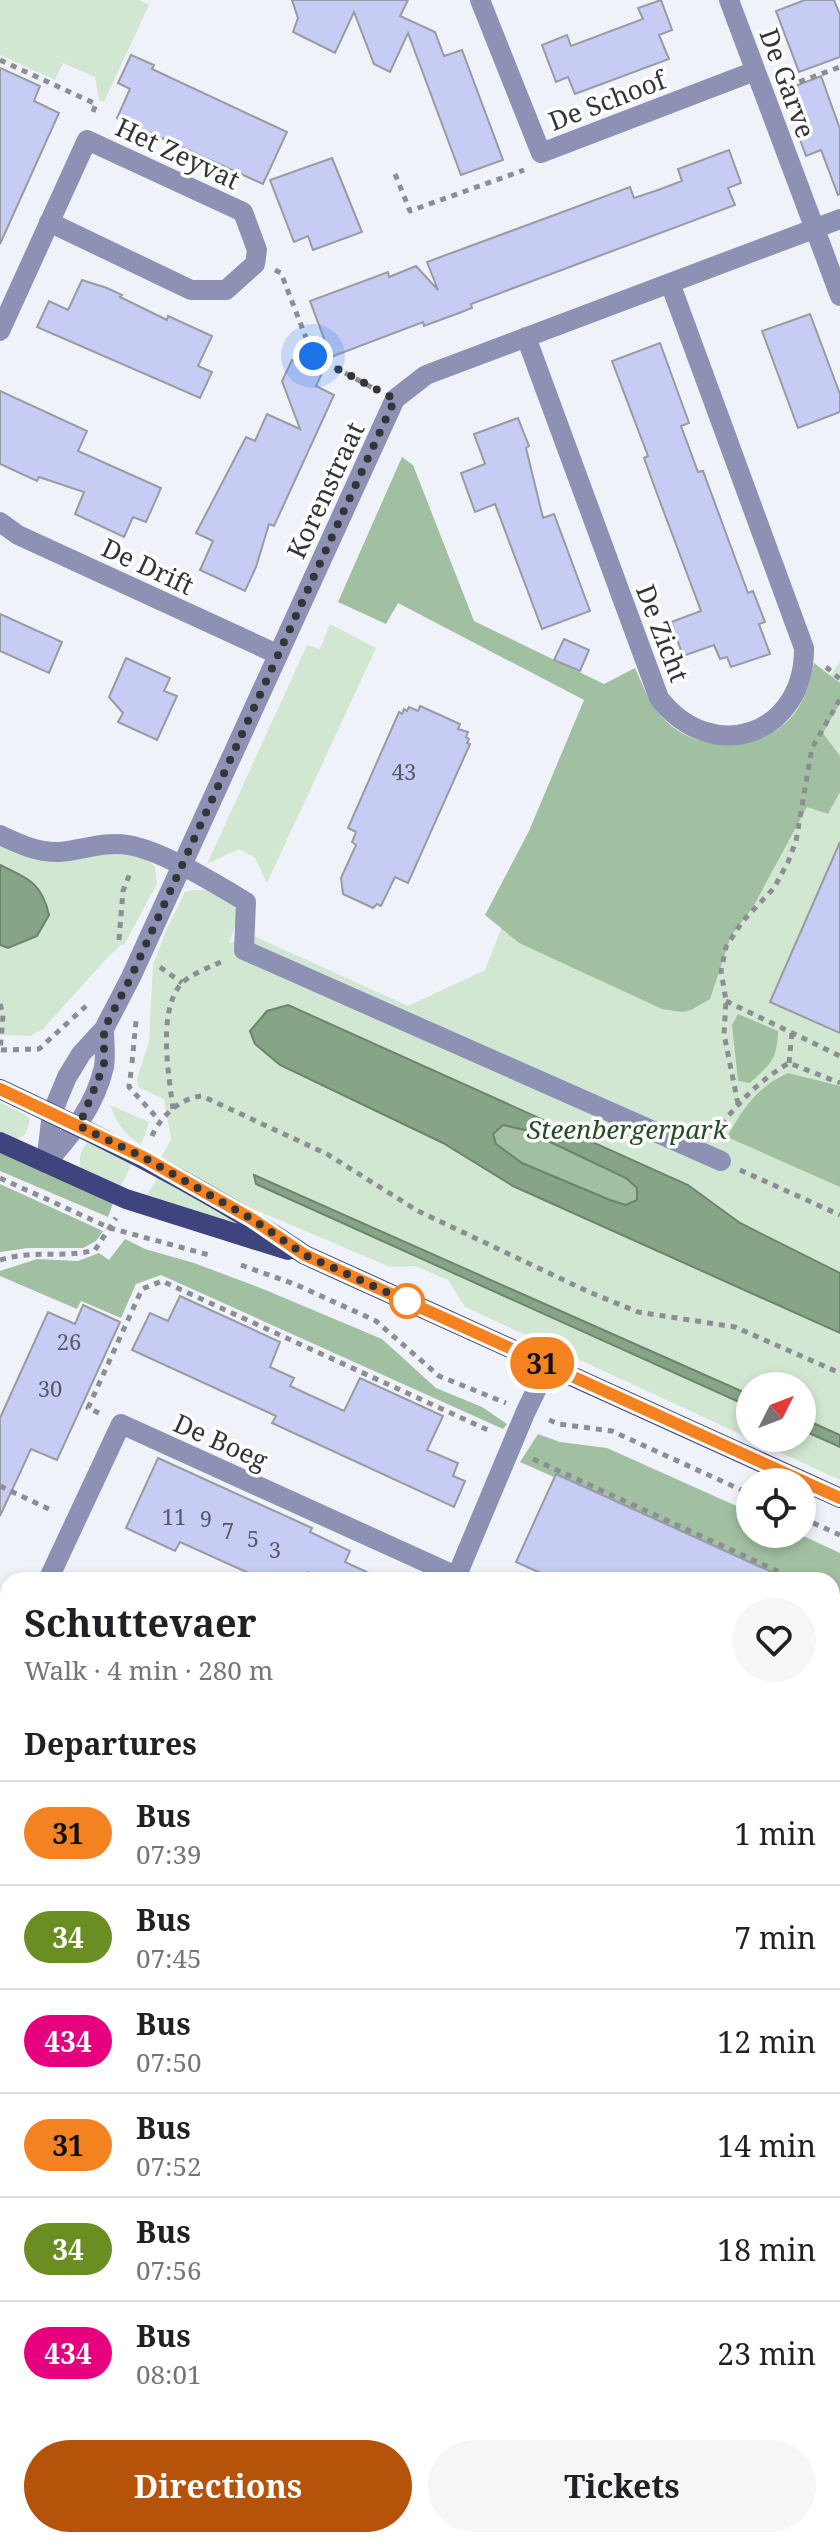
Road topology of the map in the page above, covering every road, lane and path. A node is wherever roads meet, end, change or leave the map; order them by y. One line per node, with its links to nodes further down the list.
1 (480, 0): 8 (street, De Schoof)
2 (729, 0): 5 (street, De Garve)
3 (0, 60): 7 (path)
4 (840, 67): 6 (path)
5 (755, 71): 6 (street, De Garve); 8 (street, De Schoof)
6 (764, 95): 12 (street, De Garve)
7 (87, 140): 11 (street, Het Zeyvat); 13 (street, Het Zeyvat)
8 (541, 153): 9 (path)
9 (395, 174)
10 (840, 219): 12 (street, Korenstraat)
11 (49, 222): 13 (street); 16 (street, Het Zeyvat)
12 (813, 229): 14 (street, Korenstraat); 15 (street, De Garve)
13 (255, 264): 18 (path)
14 (670, 283): 17 (street, Korenstraat); 17 (street, De Zicht)
15 (840, 296)
16 (0, 331)
17 (526, 337): 18 (street, Korenstraat)
18 (395, 399): 20 (street, Korenstraat)
19 (0, 522): 20 (street, De Drift)
20 (277, 654): 23 (street, Korenstraat)
21 (840, 699): 27 (path)
22 (0, 835): 23 (street)
23 (181, 866): 24 (street); 25 (street, Korenstraat)
24 (244, 950): 37 (path); 41 (street)
25 (131, 977): 29 (street, Korenstraat); 37 (path)
26 (94, 1001): 31 (path)
27 (726, 1001): 30 (path); 36 (path)
28 (0, 1004): 31 (path)
29 (104, 1029): 38 (street, Korenstraat); 39 (street, Korenstraat)
30 (792, 1032): 32 (path); 33 (path)
31 (1, 1052)
32 (840, 1056)
33 (789, 1063): 34 (path); 36 (path)
34 (840, 1083)
35 (0, 1089): 38 (main road)
36 (738, 1104): 41 (path)
37 (173, 1109): 52 (path)
38 (52, 1113): 39 (main road); 43 (street, Korenstraat)
39 (79, 1126): 43 (street, Korenstraat); 47 (main road)
40 (0, 1142): 43 (main road)
41 (701, 1153): 42 (street)
42 (721, 1161): 45 (path)
43 (46, 1163): 47 (main road)
44 (0, 1178): 46 (path)
45 (840, 1215)
46 (110, 1228): 48 (path); 49 (path)
47 (305, 1255): 51 (main road)
48 (225, 1259)
49 (0, 1260)
50 (239, 1264): 53 (path)
51 (548, 1366): 53 (street); 58 (main road)
52 (840, 1373)
53 (526, 1411): 55 (street); 57 (path)
54 (121, 1424): 55 (path); 59 (street); 63 (street, De Boeg)
55 (512, 1445): 64 (street); 65 (path)
56 (0, 1486): 59 (path)
57 (736, 1488)
58 (840, 1498)
59 (76, 1521): 62 (street)
60 (816, 1524): 61 (path)
61 (840, 1535)
62 (52, 1572)
63 (444, 1572)
64 (462, 1572)
65 (780, 1572)

